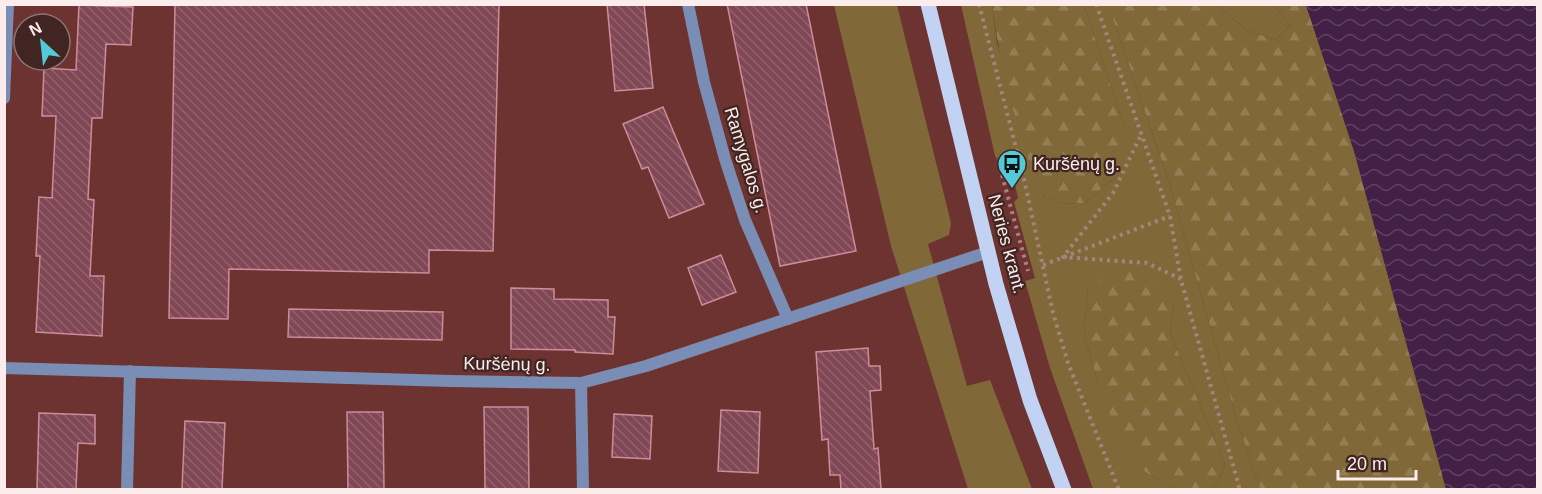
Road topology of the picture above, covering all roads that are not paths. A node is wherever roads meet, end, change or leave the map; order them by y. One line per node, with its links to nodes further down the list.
1 (8, 4): 4 (street)
2 (688, 4): 6 (street, Ramygalos g.)
3 (928, 4): 5 (main road, Neries krant.)
4 (4, 98)
5 (988, 252): 6 (street, Kuršėnų g.); 12 (main road, Neries krant.)
6 (788, 319): 9 (street, Kuršėnų g.)
7 (4, 368): 8 (street, Kuršėnų g.)
8 (130, 371): 9 (street, Kuršėnų g.); 10 (street)
9 (581, 383): 11 (street)
10 (127, 489)
11 (583, 489)
12 (1064, 489)

